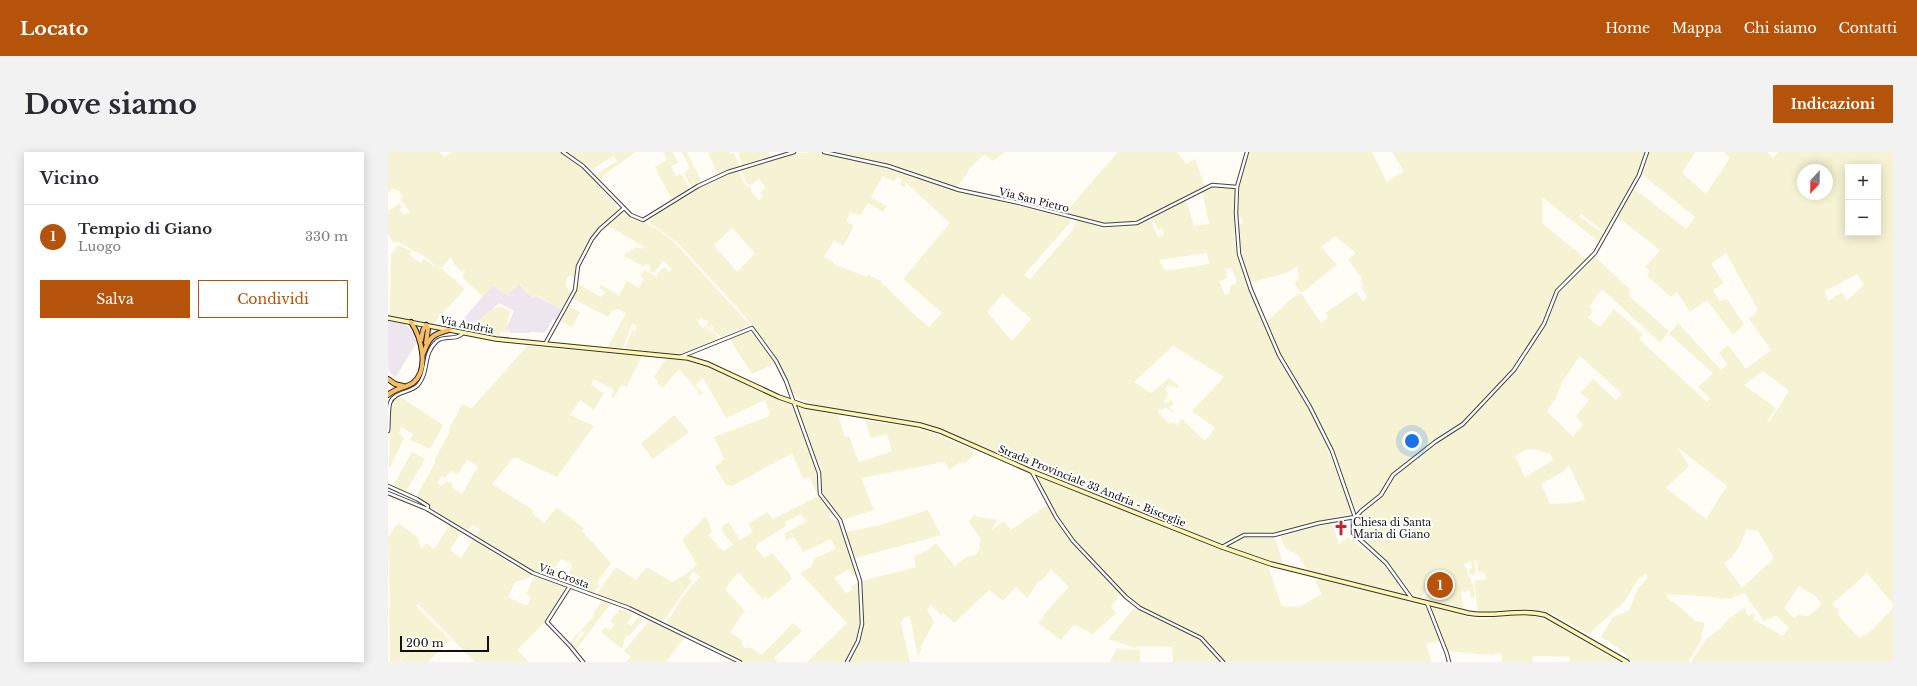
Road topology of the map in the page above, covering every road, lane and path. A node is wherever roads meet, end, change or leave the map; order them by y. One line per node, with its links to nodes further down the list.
1 (563, 152): 7 (street)
2 (794, 152): 7 (street)
3 (824, 152): 6 (street, Via San Pietro)
4 (1248, 152): 6 (street)
5 (1647, 152): 25 (street)
6 (1237, 186): 25 (street)
7 (624, 208): 13 (street)
8 (388, 318): 9 (main road, Via Andria)
9 (411, 322): 10 (main road, Via Andria); 14 (highway)
10 (426, 325): 11 (main road, Via Andria); 14 (highway)
11 (449, 330): 12 (main road, Via Andria); 14 (highway)
12 (463, 333): 13 (main road, Via Andria); 20 (street)
13 (544, 344): 15 (main road, Strada Provinciale 33 Andria - Bisceglie)
14 (424, 347): 17 (highway)
15 (680, 357): 19 (main road, Strada Provinciale 33 Andria - Bisceglie); 19 (street)
16 (388, 379): 17 (highway)
17 (403, 386): 18 (highway)
18 (388, 395)
19 (793, 402): 21 (main road, Strada Provinciale 33 Andria - Bisceglie); 32 (street)
20 (388, 431)
21 (1031, 471): 26 (main road, Strada Provinciale 33 Andria - Bisceglie); 33 (street)
22 (388, 486): 24 (street)
23 (388, 493): 24 (street, Via Crosta)
24 (427, 509): 27 (street, Via Crosta)
25 (1354, 517): 26 (street); 28 (street)
26 (1222, 547): 28 (main road, Strada Provinciale 33 Andria - Bisceglie)
27 (570, 586): 30 (street); 31 (street, Via Crosta)
28 (1412, 599): 29 (main road, Strada Provinciale 33 Andria - Bisceglie)
29 (1427, 603): 34 (street); 35 (main road, Strada Provinciale 33 Andria - Bisceglie)
30 (583, 662)
31 (740, 662)
32 (848, 662)
33 (1224, 662)
34 (1449, 662)
35 (1627, 662)

